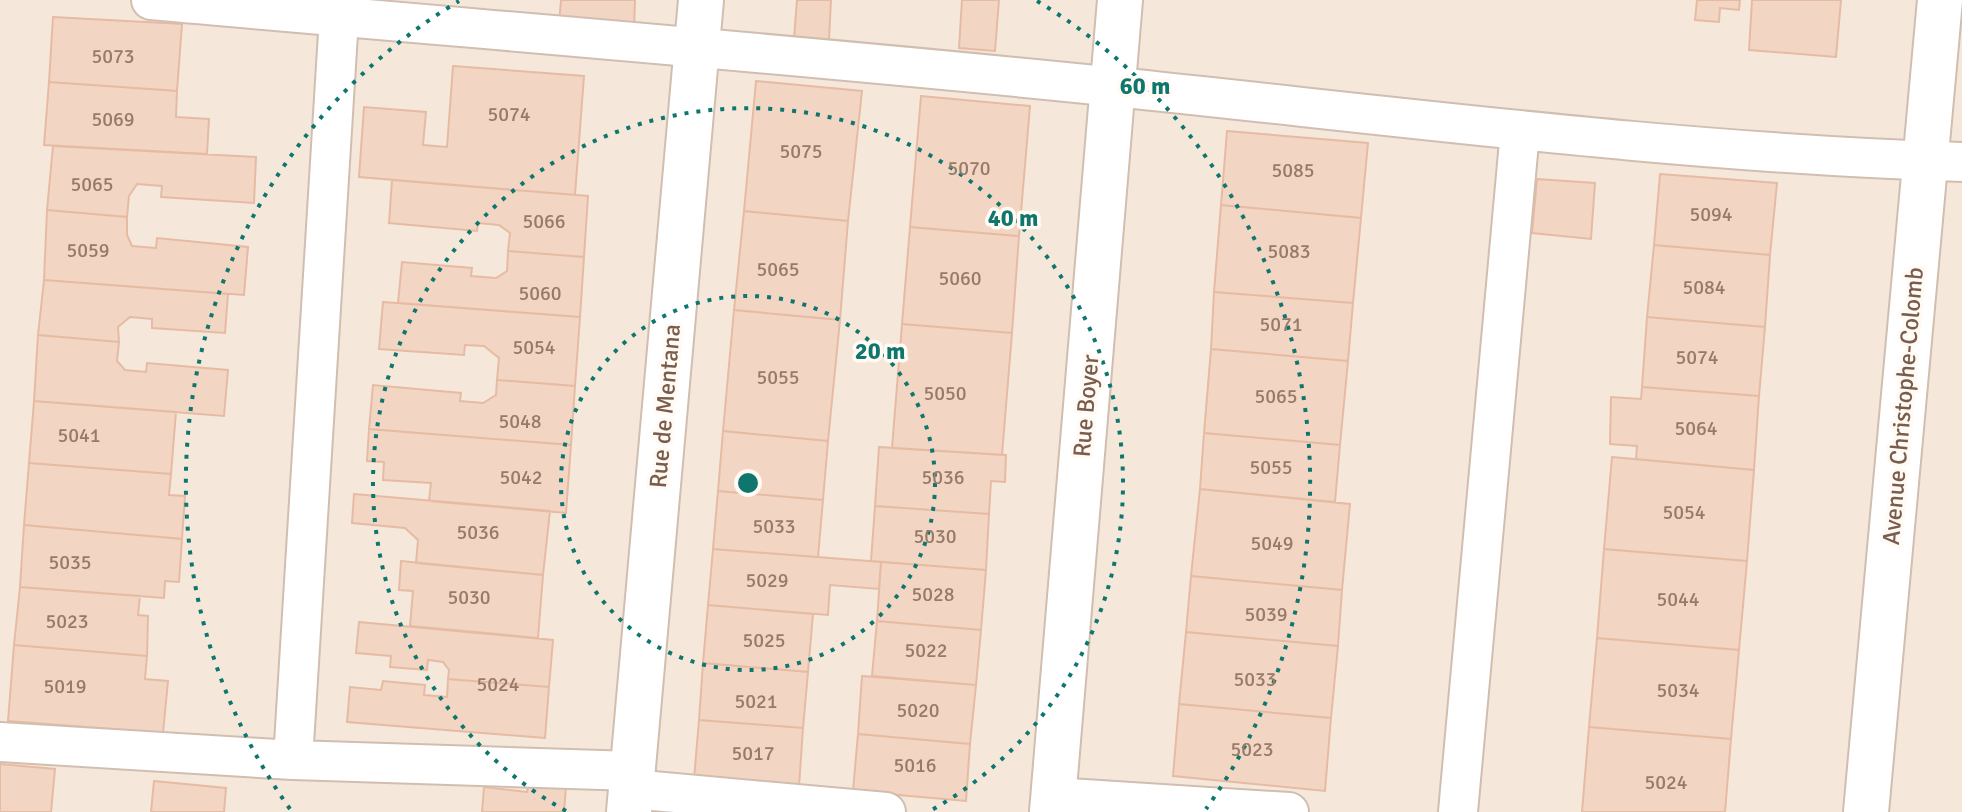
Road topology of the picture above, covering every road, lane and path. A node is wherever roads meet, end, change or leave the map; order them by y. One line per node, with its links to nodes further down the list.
1 (151, 0): 5 (lane)
2 (701, 0): 6 (street, Rue de Mentana)
3 (1120, 0): 7 (street, Rue Boyer)
4 (1940, 0): 9 (street, Avenue Christophe-Colomb)
5 (339, 17): 6 (lane); 11 (lane)
6 (697, 47): 7 (lane); 12 (street, Rue de Mentana)
7 (1113, 87): 8 (lane); 13 (street, Rue Boyer)
8 (1520, 131): 9 (lane); 16 (lane)
9 (1944, 162): 17 (street, Avenue Christophe-Colomb)
10 (0, 742): 11 (lane)
11 (293, 760): 12 (lane)
12 (631, 791): 14 (lane)
13 (1052, 805): 15 (lane)
14 (886, 812)
15 (1289, 812)
16 (1458, 812)
17 (1866, 812)

